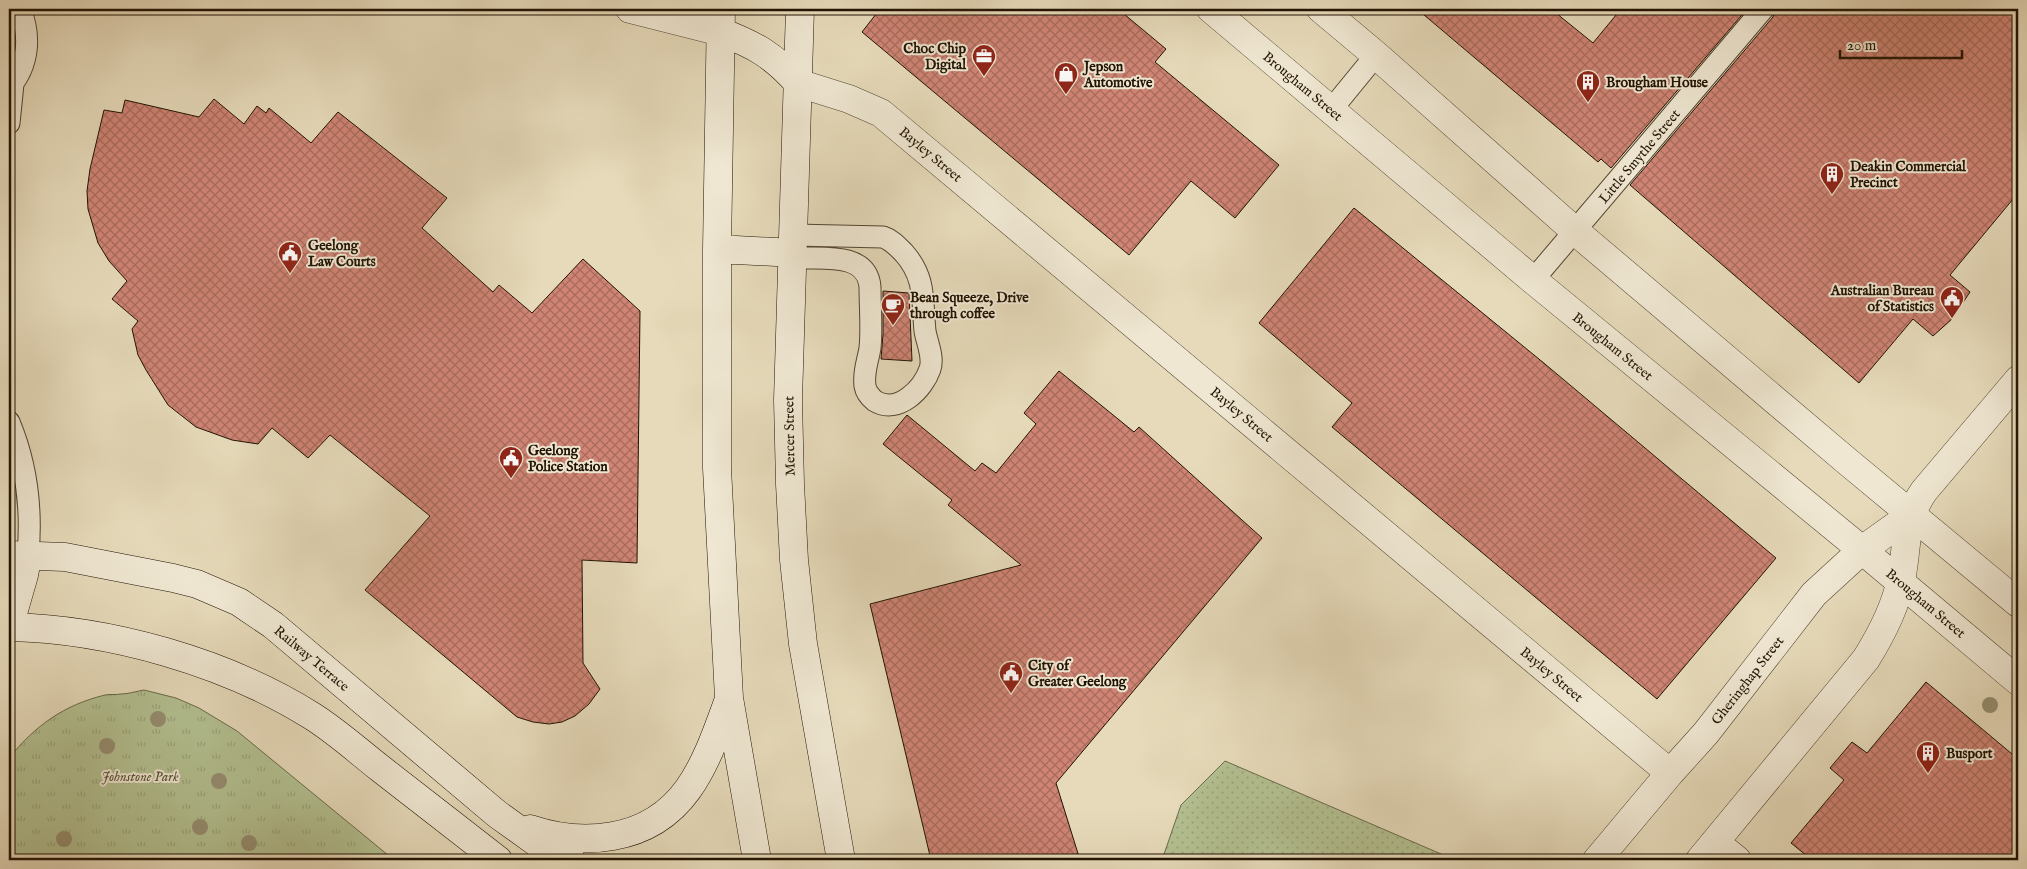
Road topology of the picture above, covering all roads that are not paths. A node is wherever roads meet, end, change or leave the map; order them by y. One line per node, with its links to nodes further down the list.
1 (20, 9): 10 (lane)
2 (630, 9): 7 (street)
3 (800, 9): 9 (street, Mercer Street)
4 (1211, 9): 11 (street, Brougham Street)
5 (1321, 9): 8 (street)
6 (1763, 9): 13 (lane, Little Smythe Street)
7 (721, 20): 9 (street); 14 (street)
8 (1376, 55): 11 (lane); 13 (street)
9 (798, 83): 15 (street, Mercer Street); 27 (street, Bayley Street)
10 (11, 86): 12 (lane)
11 (1331, 110): 16 (street, Brougham Street)
12 (9, 123)
13 (1575, 231): 16 (lane, Little Smythe Street); 19 (street)
14 (717, 249): 15 (street); 26 (street)
15 (794, 249): 15 (lane); 33 (street, Mercer Street)
16 (1533, 280): 20 (street, Brougham Street)
17 (2018, 380): 19 (street, Gheringhap Street)
18 (9, 422): 21 (lane)
19 (1911, 514): 20 (street, Gheringhap Street); 22 (street, Gheringhap Street); 23 (street)
20 (1862, 550): 22 (street, Brougham Street); 27 (street, Gheringhap Street)
21 (18, 554): 24 (street); 28 (street, Railway Terrace)
22 (1900, 582): 25 (street, Brougham Street); 29 (street, Gheringhap Street)
23 (2018, 603)
24 (9, 627): 30 (street)
25 (2018, 681)
26 (729, 698): 28 (street); 32 (street)
27 (1670, 773): 34 (street, Gheringhap Street)
28 (497, 814): 31 (street, Railway Terrace)
29 (1708, 851): 35 (street)
30 (498, 860)
31 (571, 860)
32 (757, 860)
33 (841, 860)
34 (1597, 860)
35 (1737, 860)

